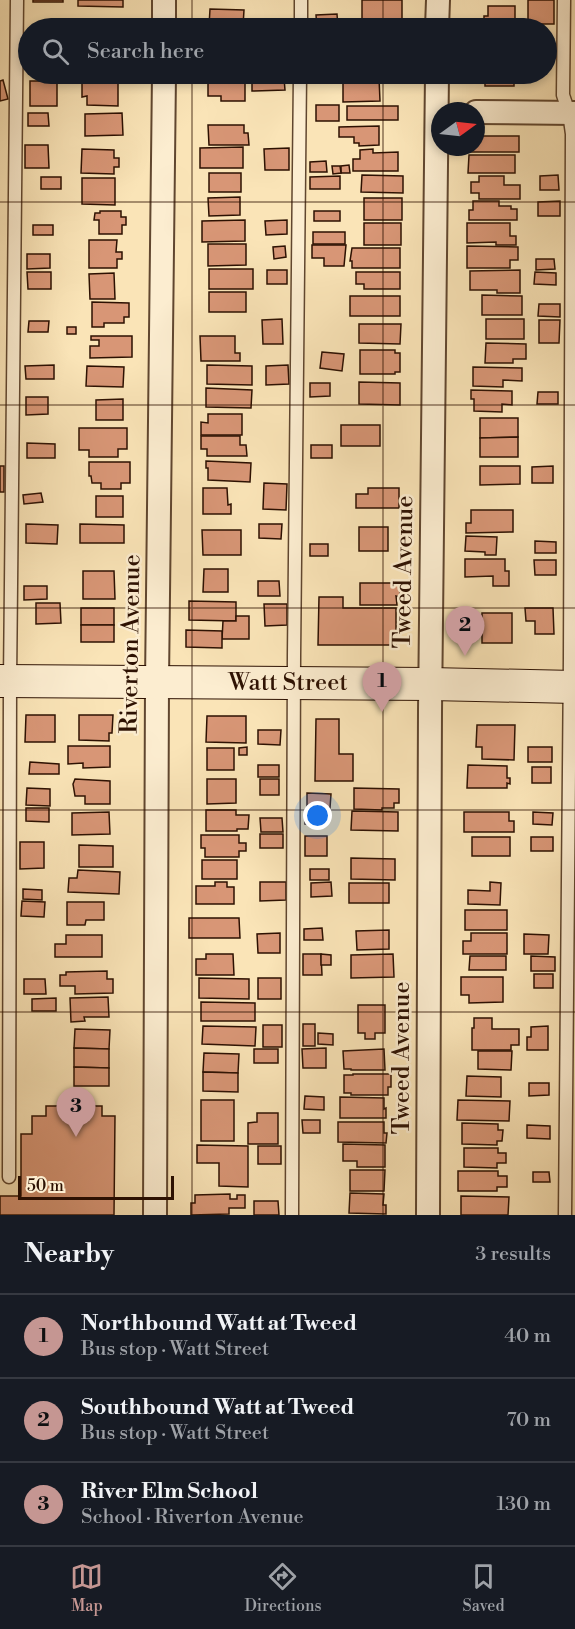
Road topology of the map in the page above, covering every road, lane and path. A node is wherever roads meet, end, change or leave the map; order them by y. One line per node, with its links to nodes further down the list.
1 (17, 0): 16 (lane)
2 (164, 0): 6 (street)
3 (301, 0): 7 (lane)
4 (438, 0): 8 (street)
5 (564, 0): 14 (lane)
6 (164, 18)
7 (301, 18)
8 (437, 18)
9 (164, 84): 17 (street, Riverton Avenue)
10 (300, 84): 18 (lane)
11 (437, 84): 12 (street, Tweed Avenue)
12 (438, 102)
13 (485, 112): 14 (street)
14 (572, 113): 20 (lane)
15 (437, 156): 19 (street, Tweed Avenue)
16 (5, 681): 17 (main road, Watt Street); 21 (lane)
17 (158, 682): 18 (main road, Watt Street); 22 (street, Riverton Avenue)
18 (294, 684): 19 (main road, Watt Street); 23 (lane)
19 (430, 684): 20 (main road, Watt Street); 24 (street, Tweed Avenue)
20 (573, 687): 25 (lane)
21 (9, 1178)
22 (155, 1215)
23 (292, 1215)
24 (428, 1215)
25 (565, 1215)

